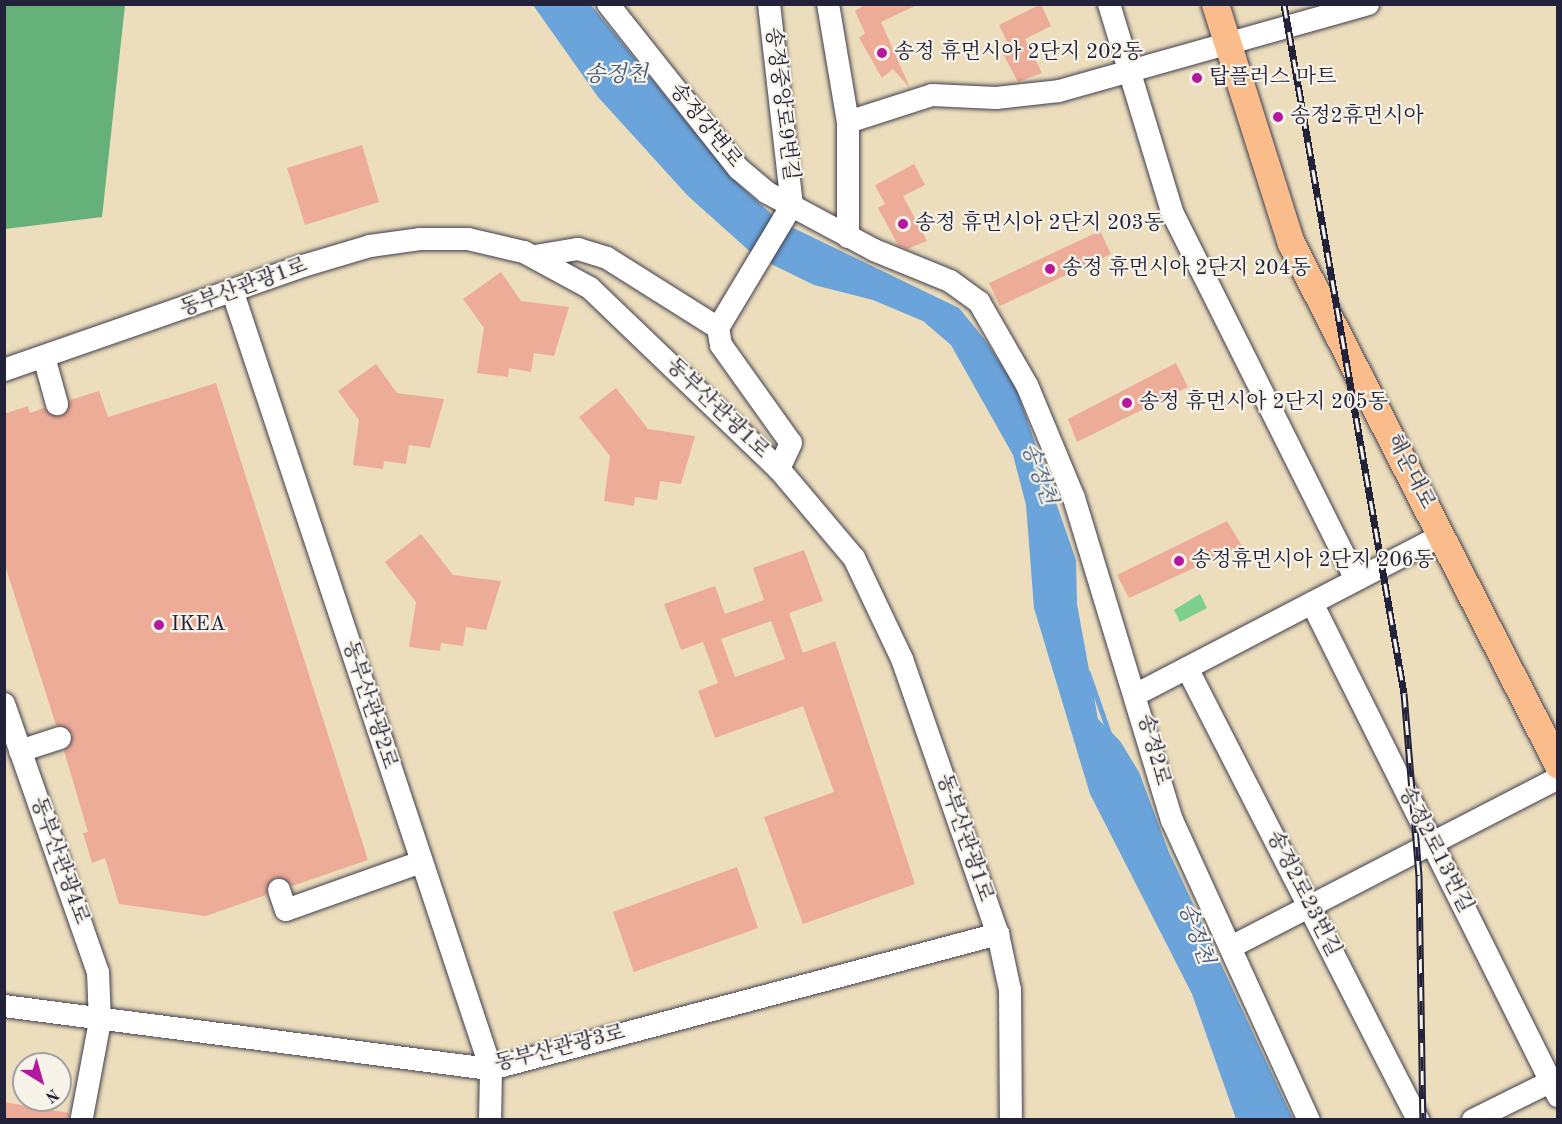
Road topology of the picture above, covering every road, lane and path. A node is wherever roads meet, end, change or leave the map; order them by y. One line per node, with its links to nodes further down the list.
1 (608, 4): 10 (street, 송정강변로)
2 (769, 4): 10 (street, 송정중앙로9번길)
3 (828, 4): 9 (street)
4 (1109, 4): 8 (street)
5 (1215, 4): 7 (main road, 해운대로)
6 (1368, 4): 7 (street)
7 (1226, 43): 8 (street); 19 (main road, 해운대로)
8 (1127, 70): 9 (street); 20 (street)
9 (848, 122): 11 (street)
10 (790, 210): 11 (street, 송정강변로); 14 (street)
11 (848, 237): 23 (street, 송정강변로)
12 (535, 256): 13 (street, 동부산관광1로); 14 (street); 18 (street, 동부산관광1로)
13 (233, 293): 15 (street, 동부산관광1로); 30 (street, 동부산관광2로)
14 (723, 320): 18 (street)
15 (44, 357): 16 (street, 동부산관광1로); 17 (street)
16 (4, 370)
17 (57, 404)
18 (779, 469): 33 (street, 동부산관광1로)
19 (1442, 535): 20 (street, 송정2로); 27 (main road, 해운대로)
20 (1356, 580): 21 (street, 송정2로)
21 (1312, 603): 22 (street, 송정2로); 29 (street, 송정2로13번길)
22 (1187, 668): 23 (street, 송정2로); 32 (street, 송정2로23번길)
23 (1137, 694): 34 (street, 송정2로)
24 (4, 704): 26 (street, 동부산관광4로)
25 (60, 738): 26 (street)
26 (20, 751): 36 (street, 동부산관광4로)
27 (1557, 765)
28 (1557, 778): 29 (street)
29 (1431, 843): 32 (street); 38 (street, 송정2로13번길)
30 (421, 862): 31 (street); 37 (street, 동부산관광2로)
31 (279, 890)
32 (1309, 906): 34 (street); 43 (street, 송정2로23번길)
33 (998, 934): 37 (street, 동부산관광3로); 41 (street, 동부산관광1로)
34 (1231, 946): 42 (street, 송정2로)
35 (4, 1006): 36 (street, 동부산관광3로)
36 (100, 1021): 37 (street, 동부산관광3로); 39 (street, 동부산관광4로)
37 (491, 1069): 40 (street, 동부산관광2로)
38 (1555, 1085): 44 (street)
39 (82, 1117)
40 (490, 1119)
41 (1011, 1119)
42 (1309, 1119)
43 (1418, 1119)
44 (1473, 1119)

